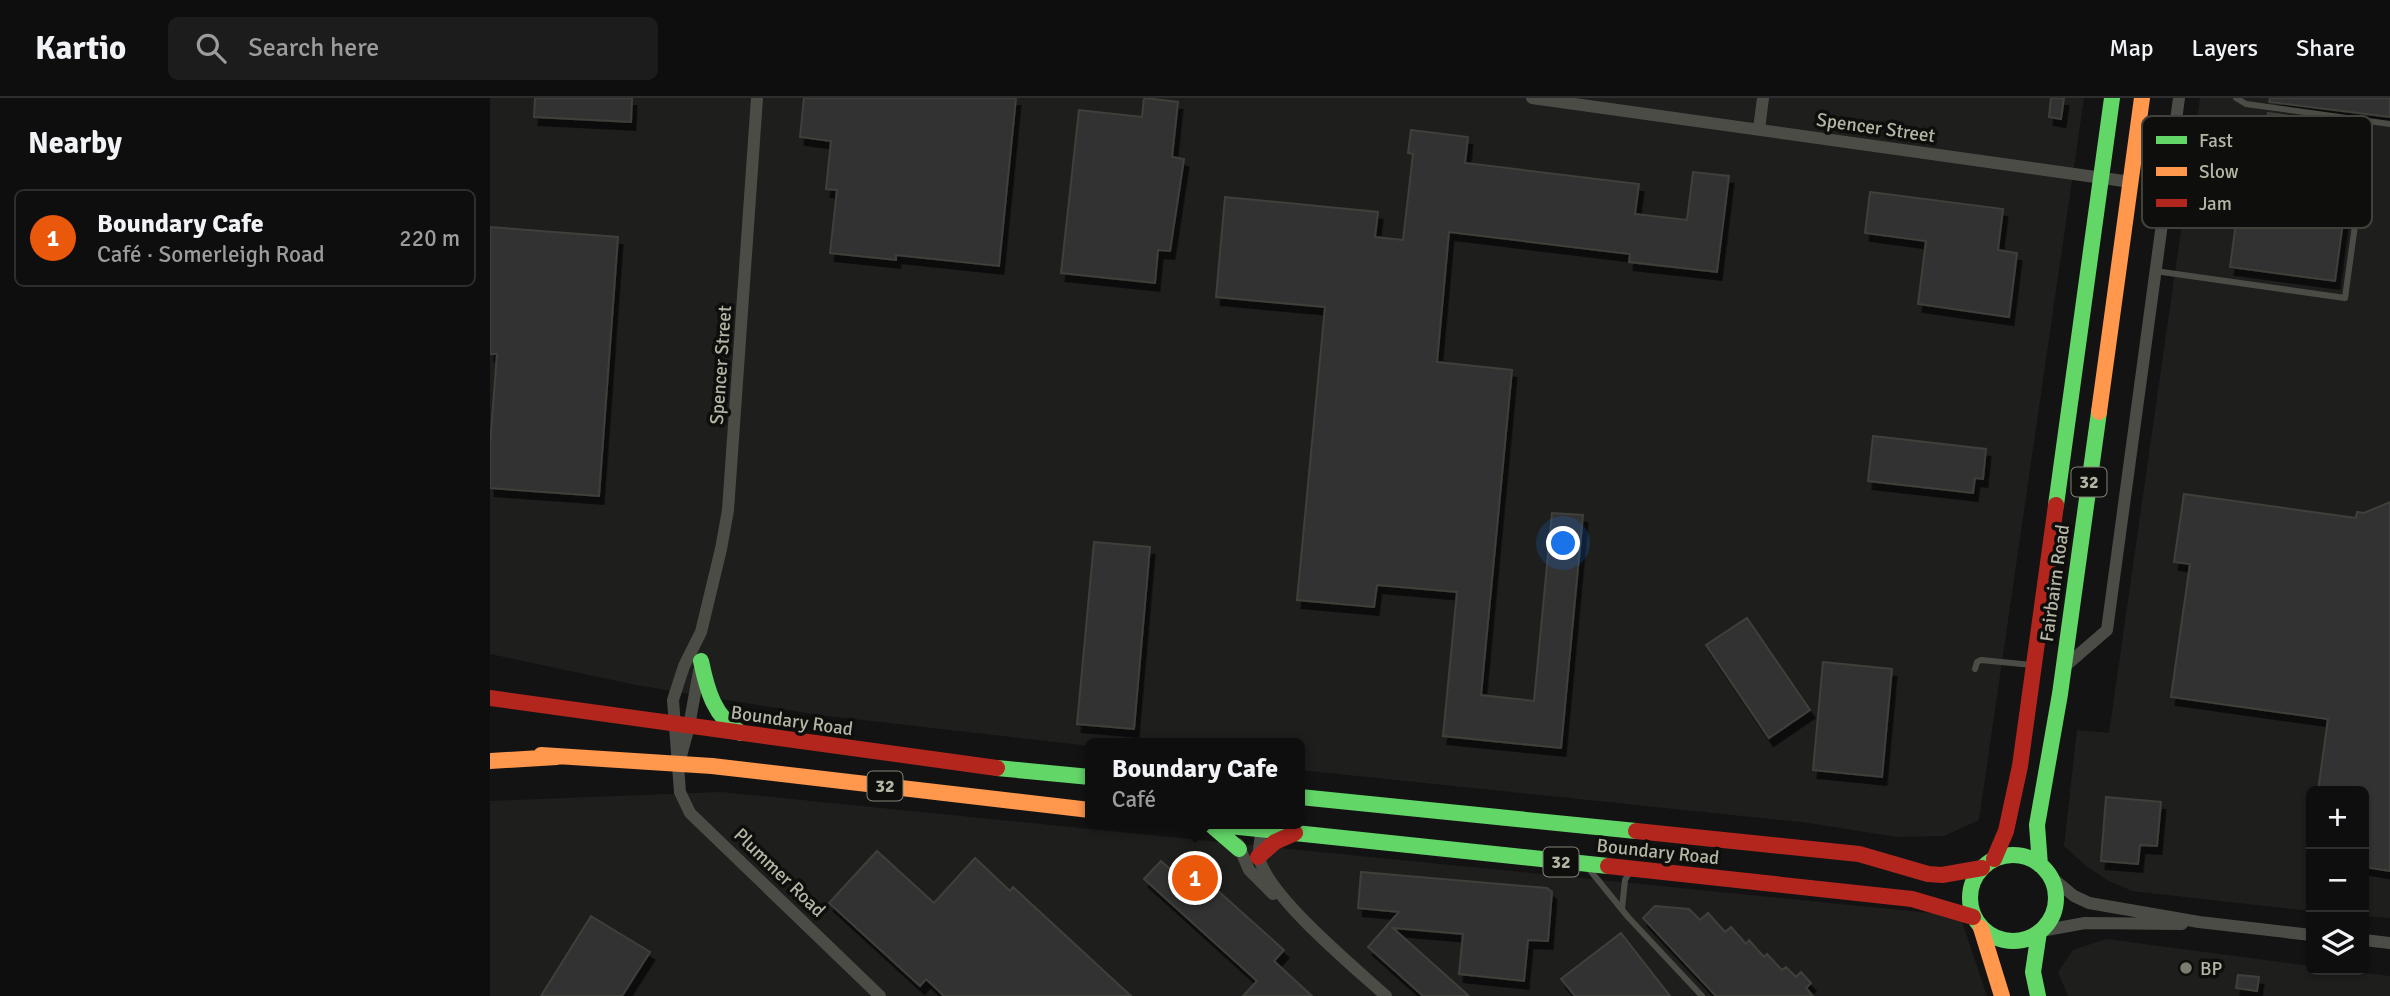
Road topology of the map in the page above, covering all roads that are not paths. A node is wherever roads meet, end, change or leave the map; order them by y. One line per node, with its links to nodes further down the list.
1 (757, 98): 18 (street, Spencer Street)
2 (1532, 98): 12 (street, Spencer Street)
3 (1763, 98): 12 (street)
4 (2112, 98): 13 (main road, Fairbairn Road / 32)
5 (2142, 98): 14 (main road, Fairbairn Road / 32)
6 (2179, 98): 8 (street)
7 (2236, 98): 9 (lane)
8 (2177, 116)
9 (2332, 116)
10 (2372, 122): 11 (lane)
11 (2390, 124)
12 (1759, 129): 13 (street, Spencer Street)
13 (2101, 178): 14 (street, Spencer Street); 20 (main road, Fairbairn Road / 32)
14 (2131, 182): 21 (main road, Fairbairn Road / 32)
15 (2161, 228): 17 (street)
16 (2355, 228): 17 (lane)
17 (2155, 271): 21 (street)
18 (701, 632): 19 (street, Spencer Street); 24 (street, Spencer Street)
19 (701, 662): 24 (street, Spencer Street); 25 (main road)
20 (2034, 665): 22 (lane); 40 (main road, Fairbairn Road / 32)
21 (2063, 668): 43 (main road, Fairbairn Road / 32)
22 (1975, 669)
23 (490, 698): 24 (main road, Boundary Road / 32)
24 (681, 725): 25 (main road, Boundary Road / 32); 29 (street, Plummer Road)
25 (744, 734): 30 (main road, Boundary Road / 32)
26 (490, 750): 27 (main road, 32)
27 (557, 757): 28 (main road); 29 (main road, 32)
28 (490, 761)
29 (679, 763): 32 (main road, 32); 52 (street, Plummer Road)
30 (1085, 777)
31 (1305, 798): 40 (main road, Boundary Road / 32)
32 (1085, 809)
33 (1216, 829): 38 (main road)
34 (1234, 829): 38 (street)
35 (1261, 829): 39 (street)
36 (1276, 829): 37 (main road, Boundary Road / 32)
37 (1295, 833): 39 (main road); 41 (main road, Boundary Road / 32)
38 (1239, 849): 47 (street)
39 (1258, 858): 47 (street)
40 (1988, 863): 43 (main road, 32); 45 (main road, 32)
41 (1585, 864): 42 (main road, Boundary Road / 32); 44 (lane)
42 (1633, 869): 44 (lane); 45 (main road, Boundary Road / 32)
43 (2045, 871): 46 (street); 48 (main road, 32)
44 (1622, 909): 54 (lane)
45 (1977, 922): 48 (main road, 32); 55 (main road)
46 (2199, 922): 48 (street); 49 (street)
47 (1308, 923): 53 (street)
48 (2040, 932): 56 (main road)
49 (2306, 933)
50 (2369, 941): 51 (street)
51 (2390, 943)
52 (880, 996)
53 (1386, 996)
54 (1702, 996)
55 (2002, 996)
56 (2038, 996)

